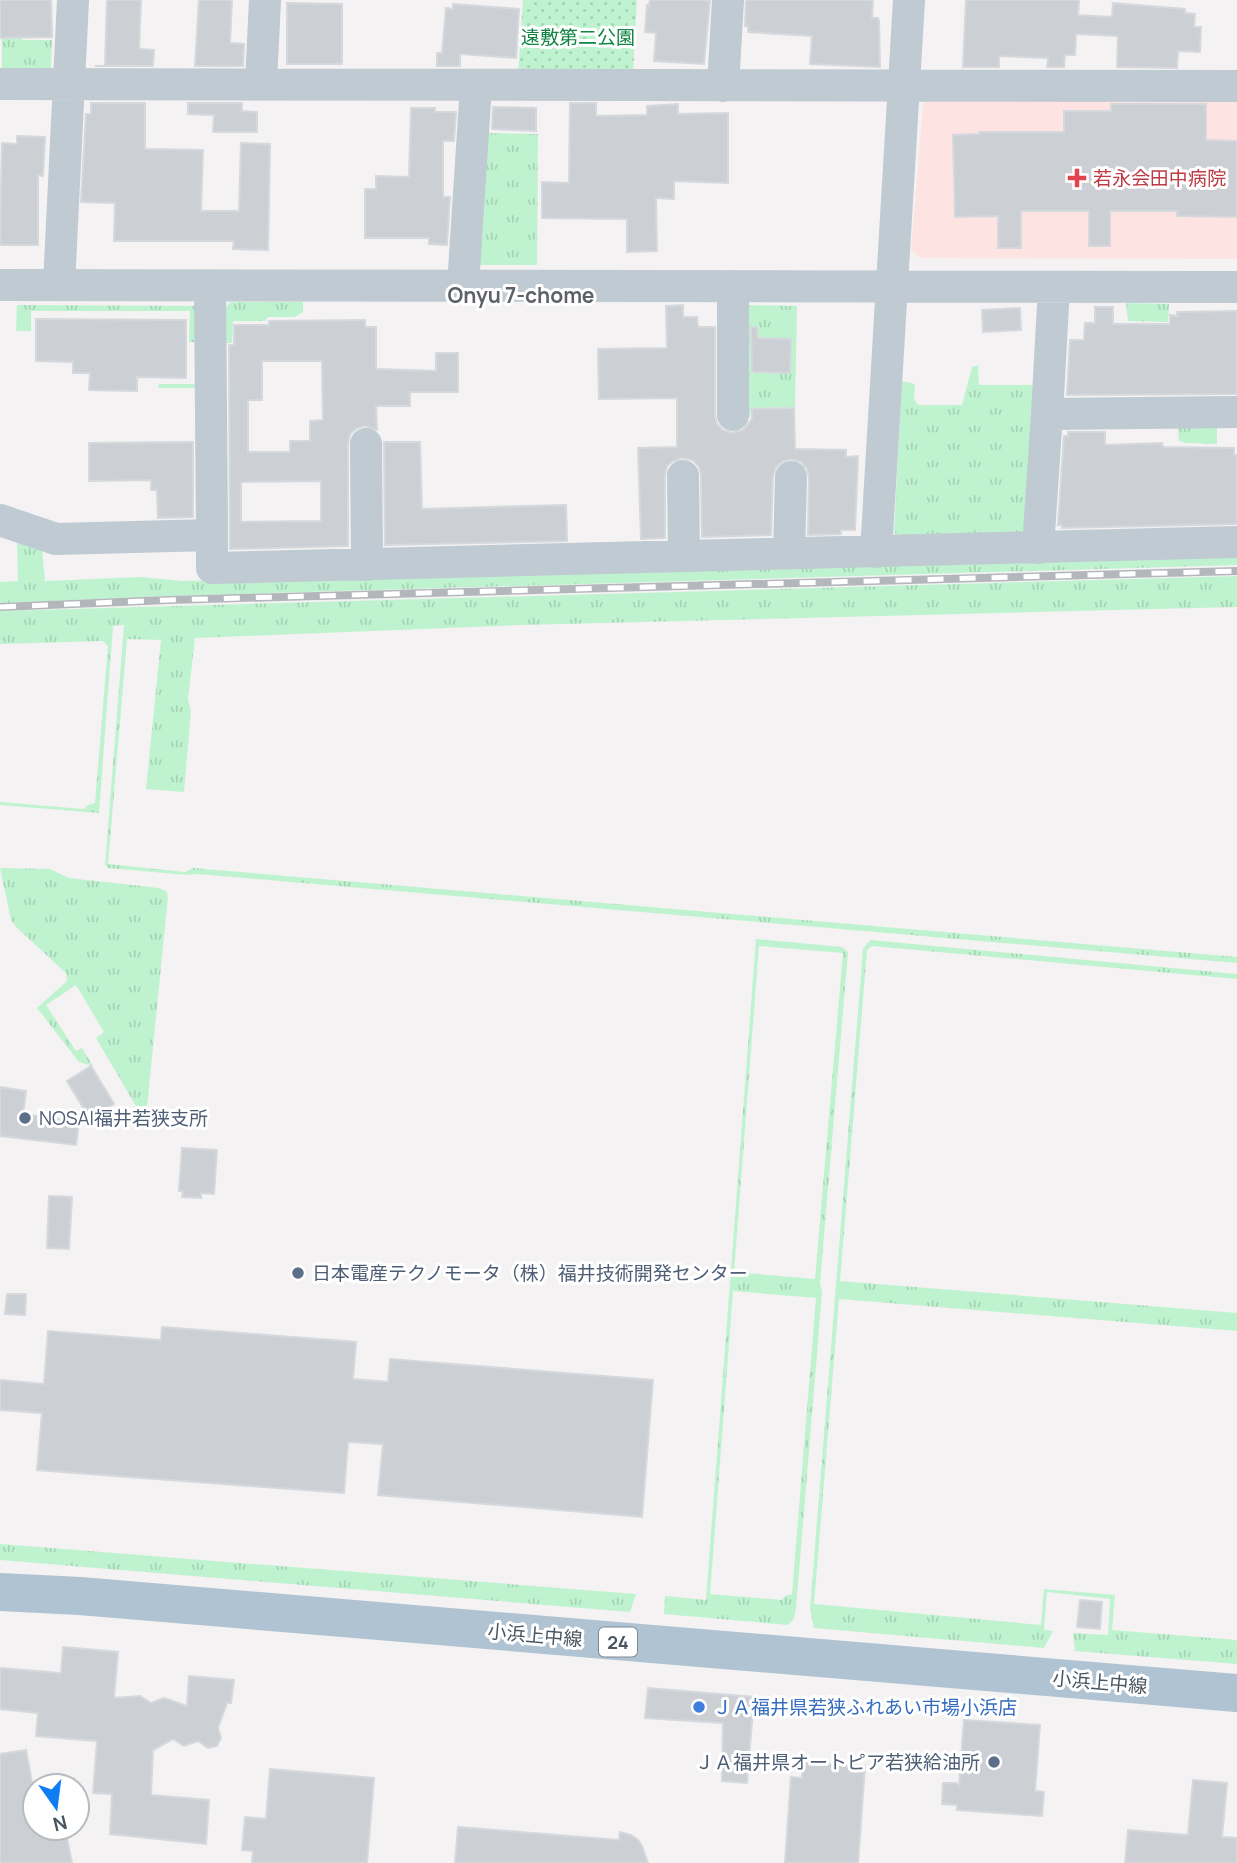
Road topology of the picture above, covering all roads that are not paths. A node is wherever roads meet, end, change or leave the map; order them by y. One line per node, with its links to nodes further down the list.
1 (73, 0): 7 (street)
2 (265, 0): 6 (street)
3 (727, 0): 10 (street)
4 (909, 0): 8 (street)
5 (0, 83): 7 (street)
6 (261, 83): 7 (street); 9 (street)
7 (69, 84): 13 (street)
8 (904, 85): 10 (street); 11 (street); 17 (street)
9 (476, 86): 10 (street); 15 (street)
10 (723, 86)
11 (1237, 86)
12 (0, 285): 13 (street)
13 (59, 285): 14 (street)
14 (210, 286): 15 (street); 27 (street)
15 (463, 286): 16 (street)
16 (733, 286): 17 (street); 22 (street)
17 (892, 286): 18 (street); 30 (street)
18 (1054, 287): 19 (street); 21 (street)
19 (1237, 287)
20 (1237, 412): 21 (street)
21 (1047, 414): 29 (street)
22 (733, 415)
23 (366, 444): 33 (street)
24 (683, 475): 32 (street)
25 (791, 477): 31 (street)
26 (0, 520): 27 (street)
27 (212, 535): 33 (street)
28 (1237, 542): 29 (street)
29 (1038, 548): 30 (street)
30 (876, 552): 31 (street)
31 (789, 554): 32 (street)
32 (684, 556): 33 (street)
33 (367, 565)
34 (0, 1592): 35 (main road, 小浜上中線 / 24)
35 (1237, 1693)

